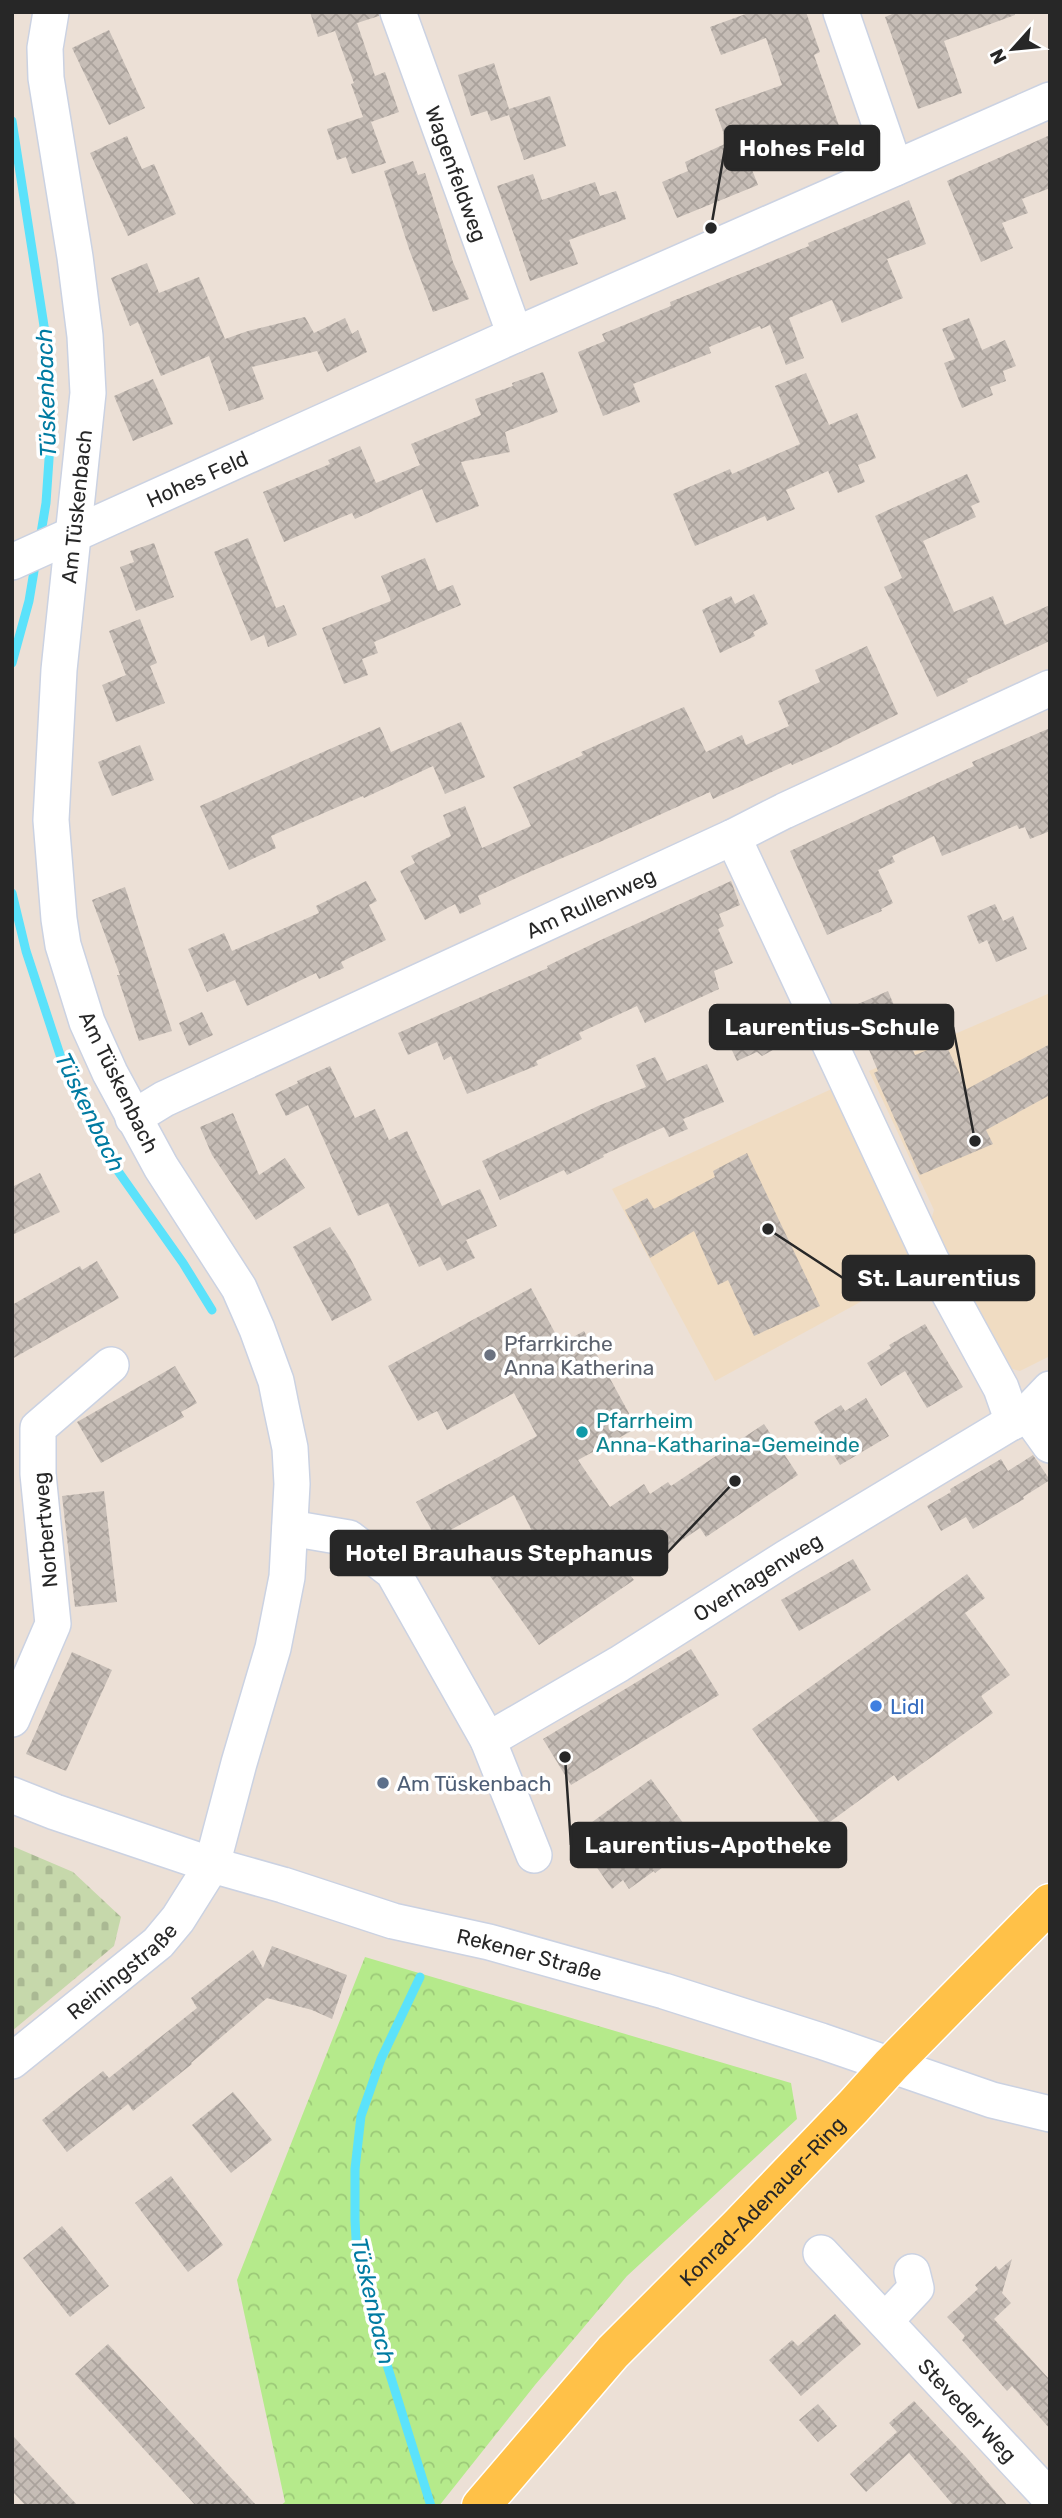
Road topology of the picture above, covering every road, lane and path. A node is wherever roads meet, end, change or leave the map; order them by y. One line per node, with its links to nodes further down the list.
1 (51, 12): 7 (street, Am Tüskenbach)
2 (398, 12): 6 (street, Wagenfeldweg)
3 (841, 12): 5 (street)
4 (1050, 100): 5 (street, Hohes Feld)
5 (895, 168): 6 (street, Hohes Feld)
6 (515, 335): 7 (street, Hohes Feld)
7 (69, 535): 8 (street, Hohes Feld); 11 (street, Am Tüskenbach)
8 (12, 562)
9 (1050, 688): 10 (street, Am Rullenweg)
10 (733, 837): 11 (street, Am Rullenweg); 13 (street)
11 (133, 1118): 15 (street, Am Tüskenbach)
12 (111, 1365): 16 (street, Norbertweg)
13 (1030, 1408): 14 (street); 17 (street, Overhagenweg)
14 (1050, 1445)
15 (290, 1528): 17 (street); 20 (street, Am Tüskenbach)
16 (12, 1719)
17 (488, 1740): 19 (street)
18 (12, 1794): 20 (street, Rekener Straße)
19 (534, 1855)
20 (212, 1865): 22 (street, Reiningstraße); 23 (street, Rekener Straße)
21 (1050, 1903): 23 (main road, Konrad-Adenauer-Ring)
22 (12, 2061)
23 (891, 2064): 24 (street, Rekener Straße); 28 (main road, Konrad-Adenauer-Ring)
24 (1050, 2114)
25 (821, 2253): 27 (street, Steveder Weg)
26 (912, 2272): 27 (street)
27 (885, 2321): 29 (street, Steveder Weg)
28 (493, 2493)
29 (1050, 2498)

